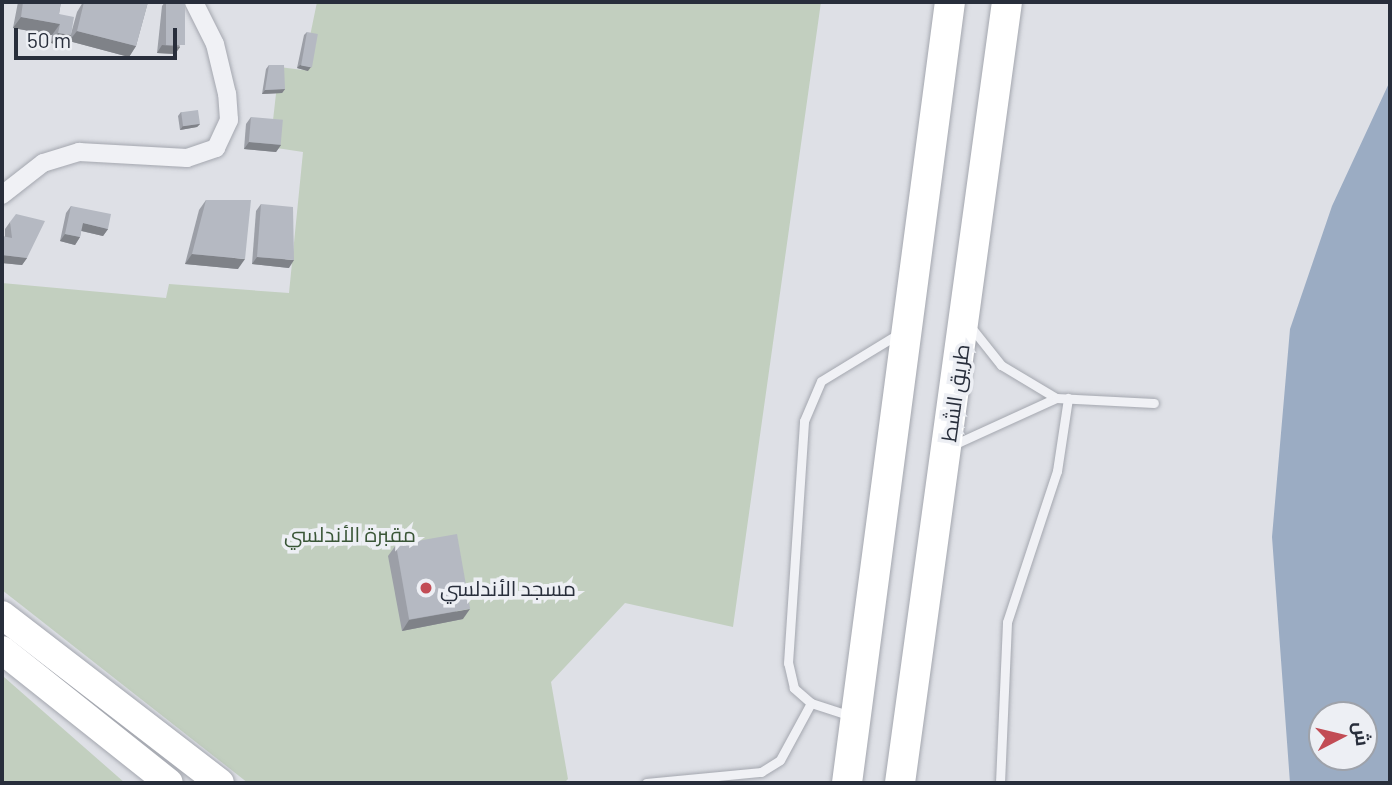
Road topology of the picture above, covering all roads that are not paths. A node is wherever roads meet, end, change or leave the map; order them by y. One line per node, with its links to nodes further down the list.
1 (194, 2): 4 (street)
2 (950, 2): 6 (highway)
3 (1007, 2): 5 (highway, طريق الشط)
4 (2, 195)
5 (965, 320): 7 (lane); 10 (highway, طريق الشط)
6 (907, 329): 13 (lane); 14 (highway)
7 (1056, 398): 8 (lane); 10 (lane)
8 (1068, 398): 9 (lane); 20 (lane)
9 (1154, 403)
10 (948, 448): 19 (highway, طريق الشط)
11 (2, 615): 16 (main road)
12 (2, 650): 15 (main road)
13 (811, 703): 14 (lane); 17 (lane)
14 (859, 718): 18 (highway)
15 (169, 783)
16 (220, 783)
17 (646, 783)
18 (847, 783)
19 (900, 783)
20 (1000, 783)

